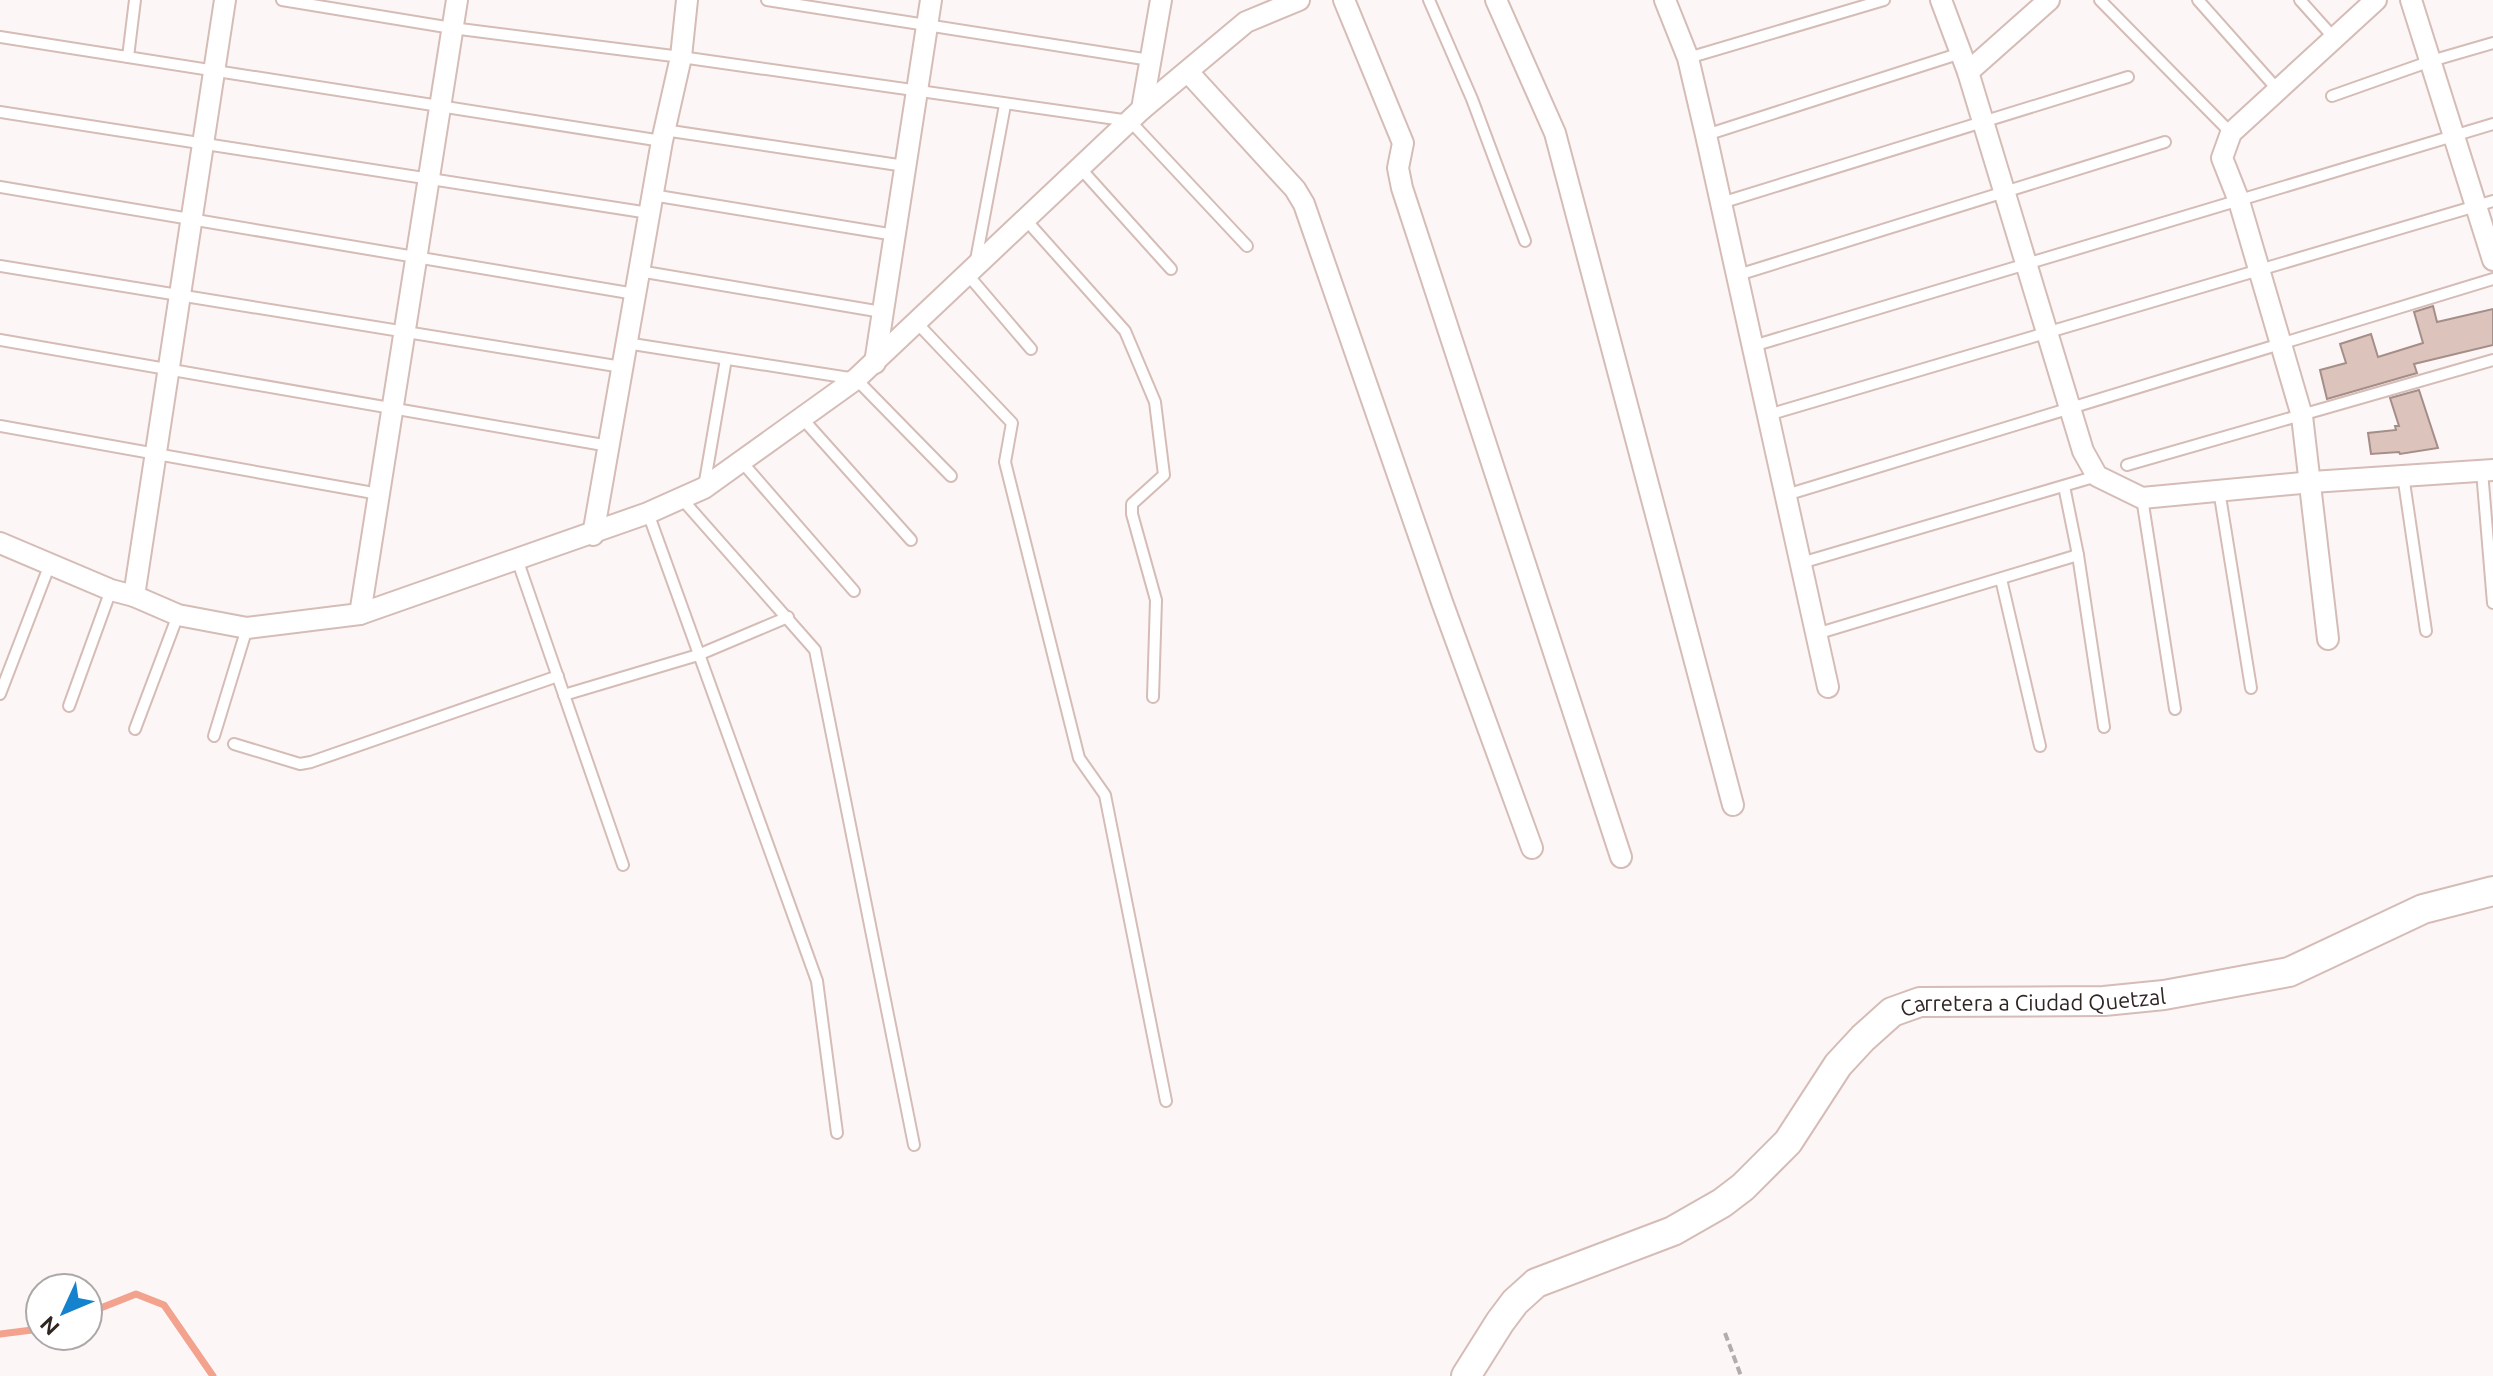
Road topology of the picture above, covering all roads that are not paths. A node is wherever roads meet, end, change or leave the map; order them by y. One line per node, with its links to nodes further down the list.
1 (135, 0): 27 (lane)
2 (225, 0): 33 (street)
3 (282, 0): 23 (lane)
4 (457, 0): 23 (street)
5 (687, 0): 28 (street)
6 (767, 0): 22 (lane)
7 (931, 0): 22 (street)
8 (1161, 0): 30 (street)
9 (1299, 0): 34 (street)
10 (1344, 0): 150 (street)
11 (1429, 0): 63 (lane)
12 (1496, 0): 148 (street)
13 (1884, 0): 29 (lane)
14 (1941, 0): 32 (street)
15 (2049, 0): 32 (street)
16 (2100, 0): 45 (lane)
17 (2198, 0): 36 (lane)
18 (2300, 0): 25 (lane)
19 (2376, 0): 25 (street)
20 (2411, 0): 31 (street)
21 (1670, 2): 29 (street)
22 (927, 25): 30 (lane); 37 (street)
23 (452, 28): 28 (lane); 40 (street)
24 (0, 37): 27 (lane)
25 (2334, 38): 36 (street)
26 (2493, 43): 31 (lane)
27 (128, 57): 33 (lane)
28 (681, 57): 37 (lane); 46 (street)
29 (1688, 58): 47 (street)
30 (1150, 60): 42 (street)
31 (2431, 61): 38 (lane); 48 (street)
32 (1964, 63): 43 (street); 47 (lane)
33 (215, 71): 40 (lane); 50 (street)
34 (1188, 72): 42 (street); 149 (street)
35 (2128, 77): 43 (lane)
36 (2278, 90): 45 (street)
37 (916, 91): 39 (lane); 51 (street)
38 (2332, 96)
39 (1005, 105): 42 (lane); 72 (lane)
40 (440, 107): 46 (lane); 53 (street)
41 (0, 112): 50 (lane)
42 (1136, 115): 52 (street); 64 (lane)
43 (1982, 122): 55 (street); 59 (lane)
44 (2493, 124): 48 (lane)
45 (2231, 133): 56 (street)
46 (663, 135): 51 (lane); 58 (street)
47 (1706, 135): 59 (street)
48 (2454, 136): 56 (lane); 57 (street)
49 (2165, 142): 55 (lane)
50 (203, 143): 53 (lane); 60 (street)
51 (905, 166): 62 (street)
52 (1081, 169): 61 (street); 69 (lane)
53 (428, 178): 58 (lane); 65 (street)
54 (0, 187): 60 (lane)
55 (2005, 194): 67 (street); 73 (lane)
56 (2239, 201): 67 (lane); 70 (street)
57 (2484, 203): 66 (street); 70 (lane)
58 (651, 204): 62 (lane); 71 (street)
59 (1720, 204): 73 (street)
60 (192, 219): 65 (lane); 76 (street)
61 (1026, 220): 72 (street); 140 (lane)
62 (895, 235): 77 (street)
63 (1525, 241)
64 (1247, 246)
65 (416, 257): 75 (lane); 79 (street)
66 (2493, 260)
67 (2026, 264): 80 (street); 84 (lane)
68 (0, 266): 76 (lane)
69 (1171, 269)
70 (2259, 270): 80 (lane); 83 (street)
71 (639, 271): 75 (street); 77 (lane)
72 (972, 272): 78 (street); 85 (lane)
73 (1738, 275): 84 (street)
74 (2493, 279): 83 (lane)
75 (635, 294): 82 (street)
76 (180, 295): 79 (lane); 90 (street)
77 (882, 312): 88 (street)
78 (917, 323): 88 (street); 153 (lane)
79 (405, 332): 89 (lane); 93 (street)
80 (2047, 333): 92 (street); 94 (lane)
81 (0, 340): 90 (lane)
82 (626, 343): 86 (lane); 89 (street)
83 (2281, 344): 92 (lane); 95 (street)
84 (1753, 346): 94 (street)
85 (1031, 349)
86 (726, 359): 91 (lane); 108 (lane)
87 (2493, 360): 95 (lane)
88 (875, 363): 91 (street)
89 (622, 367): 98 (street)
90 (169, 370): 93 (lane); 99 (street)
91 (856, 379): 96 (street); 104 (lane)
92 (2070, 408): 105 (street); 111 (lane)
93 (393, 409): 98 (lane); 110 (street)
94 (1768, 415): 111 (street)
95 (2302, 416): 101 (lane); 106 (street)
96 (802, 418): 100 (street); 116 (lane)
97 (0, 426): 99 (lane)
98 (609, 446): 115 (street)
99 (156, 454): 110 (lane); 125 (street)
100 (741, 461): 108 (street); 124 (lane)
101 (2127, 465)
102 (2488, 470): 103 (street); 126 (lane)
103 (2403, 475): 106 (street); 131 (lane)
104 (951, 476)
105 (2097, 476): 107 (lane); 113 (street)
106 (2312, 482): 109 (street); 133 (street)
107 (2064, 486): 118 (lane); 120 (lane)
108 (704, 488): 112 (street)
109 (2219, 490): 113 (street); 137 (lane)
110 (379, 494): 127 (street)
111 (1786, 495): 120 (street)
112 (681, 498): 114 (street); 129 (lane)
113 (2142, 498): 142 (lane)
114 (648, 513): 115 (street); 134 (lane)
115 (593, 535): 119 (street)
116 (911, 540)
117 (0, 543): 121 (street)
118 (2078, 555): 122 (lane); 143 (lane)
119 (517, 559): 127 (street); 135 (lane)
120 (1801, 563): 132 (street)
121 (50, 564): 123 (street); 138 (lane)
122 (2001, 579): 132 (lane); 147 (lane)
123 (111, 590): 125 (street); 141 (lane)
124 (854, 591)
125 (134, 596): 128 (street)
126 (2493, 603)
127 (360, 614): 130 (street)
128 (178, 615): 130 (street); 144 (lane)
129 (788, 617): 134 (lane); 155 (lane)
130 (247, 628): 145 (lane)
131 (2426, 631)
132 (1816, 634): 136 (street)
133 (2328, 639)
134 (698, 655): 139 (lane); 154 (lane)
135 (558, 676): 139 (lane); 146 (lane)
136 (1828, 687)
137 (2251, 688)
138 (0, 694)
139 (564, 695): 151 (lane)
140 (1153, 697)
141 (69, 706)
142 (2175, 709)
143 (2104, 727)
144 (135, 729)
145 (214, 736)
146 (234, 744)
147 (2040, 746)
148 (1733, 805)
149 (1532, 848)
150 (1621, 857)
151 (623, 865)
152 (2493, 891): 156 (main road, Carretera a Ciudad Quetzal)
153 (1166, 1101)
154 (837, 1133)
155 (914, 1145)
156 (1466, 1376)

